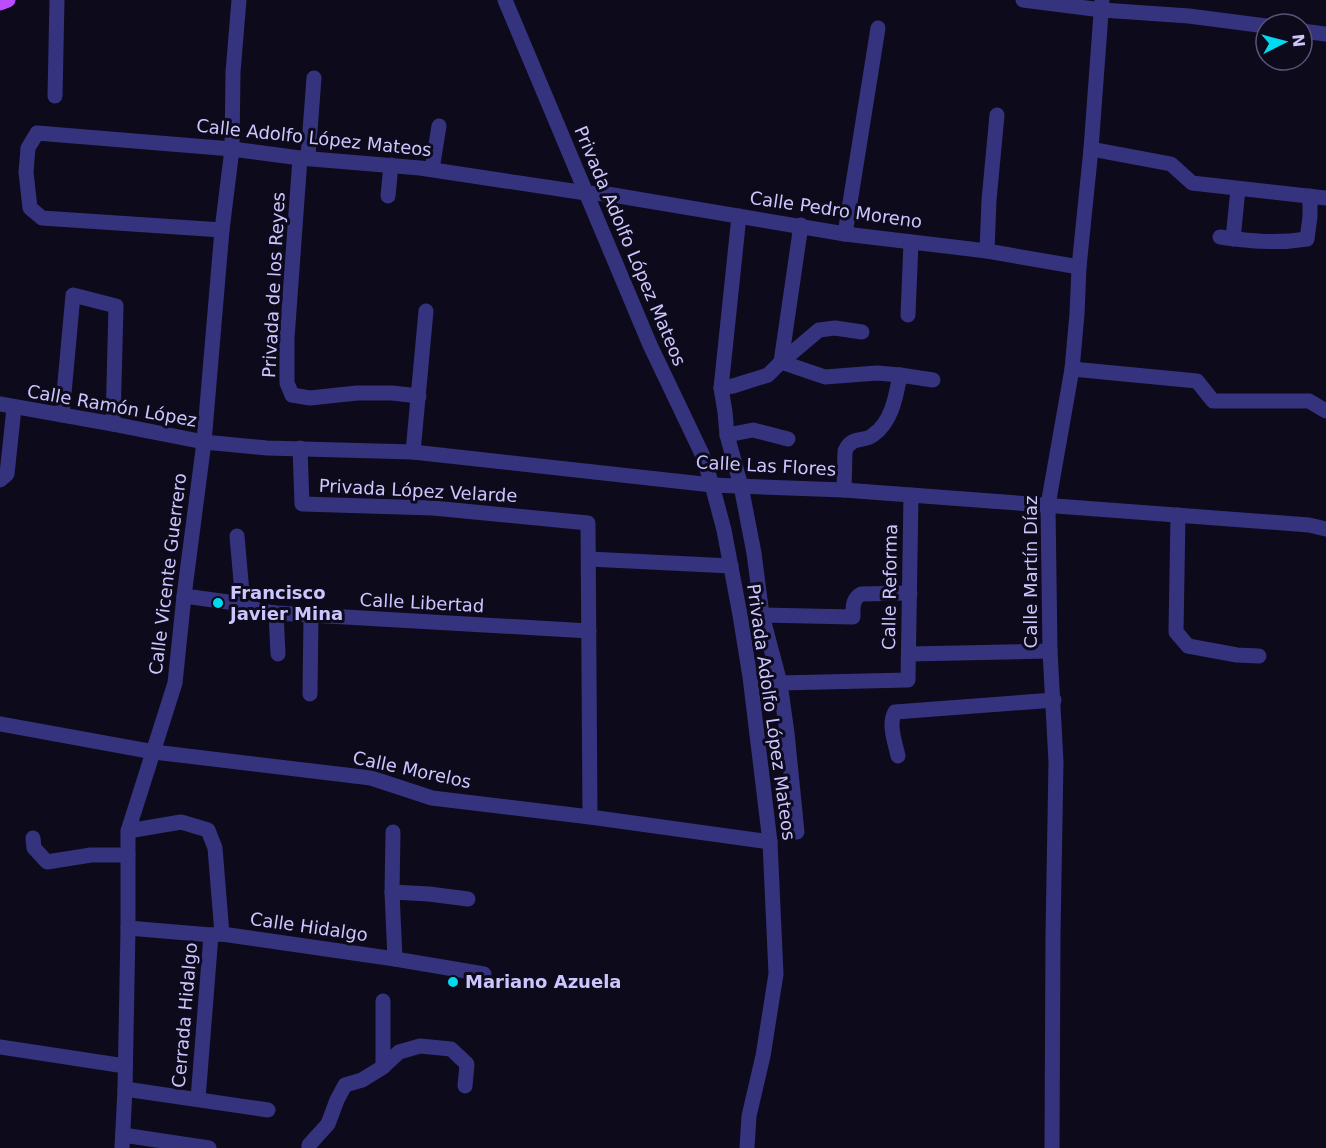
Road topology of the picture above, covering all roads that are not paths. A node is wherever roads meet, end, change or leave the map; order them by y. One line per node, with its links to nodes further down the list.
1 (8, 0): 7 (main road)
2 (57, 0): 13 (street)
3 (239, 0): 16 (street, Calle Vicente Guerrero)
4 (505, 0): 22 (street, Privada Adolfo López Mateos)
5 (1023, 0): 8 (street)
6 (1182, 0): 9 (street)
7 (0, 3)
8 (1102, 5): 9 (street); 17 (street, Calle Martín Díaz)
9 (1190, 16): 10 (street)
10 (1254, 24)
11 (878, 28): 29 (street)
12 (314, 78): 18 (street)
13 (55, 96)
14 (997, 115): 31 (street)
15 (439, 126): 20 (street)
16 (232, 149): 18 (street, Calle Adolfo López Mateos); 28 (street, Calle Vicente Guerrero); 28 (street, Calle Adolfo López Mateos)
17 (1091, 150): 21 (street); 32 (street, Calle Martín Díaz)
18 (304, 157): 19 (street, Calle Adolfo López Mateos); 41 (street, Privada de los Reyes)
19 (391, 165): 20 (street, Calle Adolfo López Mateos); 23 (street)
20 (432, 169): 22 (street, Calle Adolfo López Mateos)
21 (1238, 189): 24 (street); 24 (street)
22 (586, 193): 26 (street, Calle Pedro Moreno); 52 (street, Privada Adolfo López Mateos)
23 (388, 196)
24 (1310, 196): 25 (street)
25 (1326, 198)
26 (739, 216): 27 (street, Calle Pedro Moreno); 40 (street)
27 (801, 225): 29 (street, Calle Pedro Moreno); 36 (street)
28 (222, 230): 48 (street, Calle Vicente Guerrero)
29 (845, 234): 30 (street, Calle Pedro Moreno)
30 (911, 242): 31 (street, Calle Pedro Moreno); 34 (street)
31 (987, 251): 32 (street, Calle Pedro Moreno)
32 (1079, 267): 37 (street, Calle Martín Díaz)
33 (426, 311): 41 (street)
34 (908, 315)
35 (862, 332): 36 (street)
36 (781, 362): 38 (street); 40 (street)
37 (1072, 369): 43 (street); 56 (street, Calle Martín Díaz)
38 (900, 375): 39 (street); 54 (street)
39 (933, 380)
40 (721, 388): 46 (street)
41 (418, 396): 50 (street)
42 (7, 406): 44 (street, Calle Ramón López); 51 (street)
43 (1326, 411)
44 (62, 415): 45 (street, Calle Ramón López); 45 (street)
45 (113, 424): 48 (street, Calle Ramón López)
46 (727, 435): 47 (street); 53 (street)
47 (788, 439)
48 (204, 442): 49 (street, Calle Las Flores); 63 (street, Calle Vicente Guerrero)
49 (300, 448): 50 (street, Calle Las Flores); 60 (street, Privada López Velarde)
50 (413, 452): 52 (street, Calle Las Flores)
51 (0, 480)
52 (716, 485): 53 (street, Calle Las Flores); 61 (street, Privada Adolfo López Mateos)
53 (740, 486): 54 (street, Calle Las Flores); 66 (street)
54 (844, 490): 55 (street, Calle Las Flores)
55 (911, 495): 56 (street, Calle Las Flores); 62 (street, Calle Reforma)
56 (1048, 505): 57 (street, Calle Las Flores); 69 (street, Calle Martín Díaz)
57 (1178, 515): 58 (street, Calle Las Flores); 72 (street)
58 (1326, 529)
59 (237, 537): 64 (street)
60 (589, 559): 61 (street); 68 (street)
61 (731, 566): 84 (street, Privada Adolfo López Mateos)
62 (910, 593): 66 (street); 71 (street, Calle Reforma)
63 (184, 596): 64 (street, Calle Libertad); 77 (street, Calle Vicente Guerrero)
64 (243, 604): 65 (street, Calle Libertad)
65 (276, 613): 67 (street, Calle Libertad); 70 (street)
66 (762, 615): 73 (street)
67 (311, 616): 68 (street, Calle Libertad); 74 (street)
68 (588, 631): 79 (street)
69 (1050, 651): 71 (street); 75 (street, Calle Martín Díaz)
70 (278, 654)
71 (909, 654): 73 (street, Calle Reforma)
72 (1259, 656)
73 (780, 683): 82 (street)
74 (310, 694)
75 (1054, 700): 78 (street); 104 (street, Calle Martín Díaz)
76 (0, 724): 77 (street, Calle Morelos)
77 (154, 752): 79 (street, Calle Morelos); 80 (street, Calle Vicente Guerrero)
78 (898, 756)
79 (590, 817): 84 (street, Calle Morelos)
80 (128, 831): 85 (street, Calle Vicente Guerrero); 89 (street, Cerrada Hidalgo)
81 (393, 832): 86 (street)
82 (797, 832)
83 (33, 838): 85 (street)
84 (770, 842): 103 (street, Privada Adolfo López Mateos)
85 (128, 855): 88 (street, Calle Vicente Guerrero)
86 (392, 892): 87 (street); 90 (street)
87 (468, 898)
88 (128, 928): 89 (street, Calle Hidalgo); 94 (street, Calle Vicente Guerrero)
89 (217, 934): 90 (street, Calle Hidalgo); 98 (street, Cerrada Hidalgo)
90 (395, 959): 91 (street, Calle Hidalgo)
91 (484, 974)
92 (383, 1002): 95 (street)
93 (0, 1047): 94 (street)
94 (125, 1066): 97 (street, Calle Vicente Guerrero)
95 (383, 1067): 96 (street); 102 (street)
96 (465, 1086)
97 (125, 1089): 98 (street); 100 (street, Calle Vicente Guerrero)
98 (198, 1099): 99 (street)
99 (268, 1110)
100 (123, 1141): 101 (street)
101 (209, 1148)
102 (309, 1148)
103 (747, 1148)
104 (1052, 1148)

